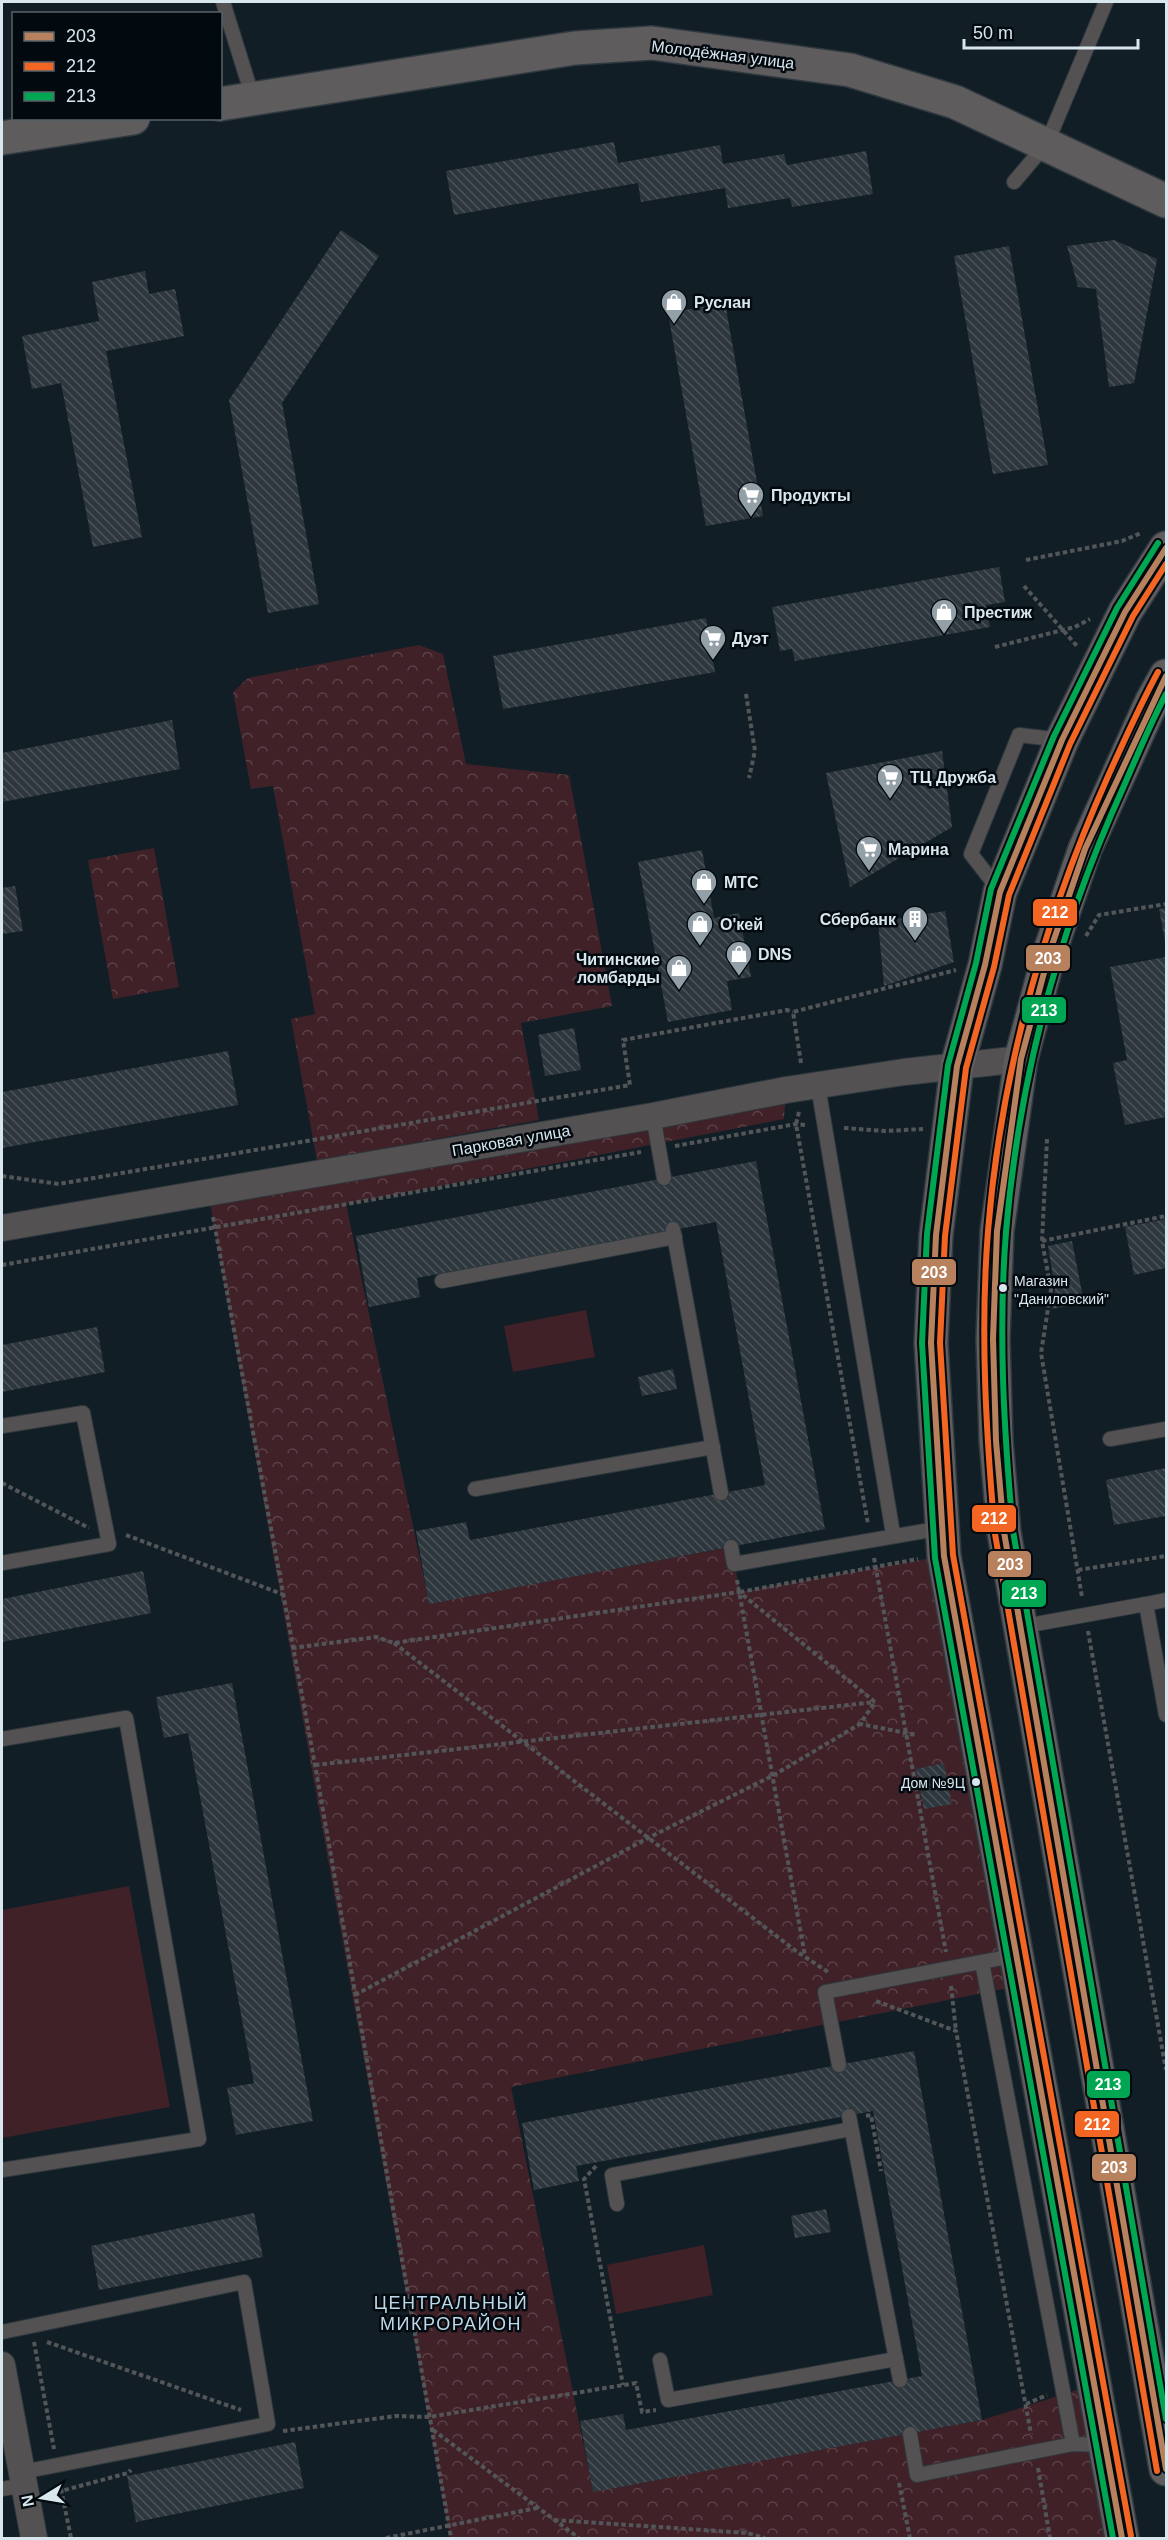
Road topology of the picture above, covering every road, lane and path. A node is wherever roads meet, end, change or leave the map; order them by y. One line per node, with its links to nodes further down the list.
1 (223, 2): 3 (lane)
2 (1106, 2): 7 (lane)
3 (253, 98): 4 (main road, Молодёжная улица); 7 (main road, Молодёжная улица)
4 (222, 104)
5 (120, 120): 6 (main road)
6 (2, 138)
7 (1047, 143): 8 (lane); 9 (main road, Молодёжная улица)
8 (1014, 182)
9 (1167, 201)
10 (1155, 540): 11 (path); 25 (main road)
11 (1026, 560)
12 (1024, 586): 14 (path)
13 (1099, 614): 14 (path)
14 (1063, 630): 15 (path); 16 (path)
15 (995, 648)
16 (1084, 652)
17 (1167, 676): 24 (main road)
18 (746, 694): 19 (path)
19 (749, 778)
20 (1167, 904): 21 (path)
21 (1083, 941)
22 (960, 969): 23 (path)
23 (793, 1012): 26 (path); 34 (path)
24 (1021, 1059): 25 (street, Парковая улица); 66 (main road)
25 (957, 1066): 26 (street, Парковая улица); 53 (main road)
26 (811, 1087): 27 (street, Парковая улица); 28 (path); 52 (lane)
27 (653, 1116): 33 (lane); 36 (street, Парковая улица)
28 (796, 1124): 29 (path); 33 (path); 50 (path)
29 (807, 1125)
30 (841, 1128): 31 (path)
31 (930, 1129)
32 (1047, 1139): 40 (path)
33 (659, 1149): 35 (lane); 38 (path)
34 (2, 1176)
35 (664, 1178)
36 (208, 1192): 38 (path); 39 (street, Парковая улица)
37 (1167, 1216): 40 (path)
38 (214, 1227): 41 (path); 62 (path)
39 (2, 1228)
40 (1042, 1241): 60 (path)
41 (2, 1265)
42 (442, 1281): 46 (lane)
43 (2, 1426): 51 (lane)
44 (1167, 1429): 45 (lane)
45 (1110, 1439)
46 (713, 1447): 48 (lane); 49 (lane)
47 (2, 1483): 51 (path)
48 (475, 1489)
49 (721, 1493)
50 (869, 1530)
51 (107, 1532): 57 (lane); 62 (path)
52 (893, 1534): 53 (lane); 58 (lane)
53 (943, 1542): 59 (path); 80 (main road)
54 (731, 1547): 58 (lane)
55 (874, 1554): 59 (path)
56 (1167, 1556): 60 (path)
57 (2, 1563)
58 (734, 1564): 61 (path)
59 (876, 1565): 61 (path); 73 (path)
60 (1078, 1570): 65 (path)
61 (739, 1593): 67 (path); 69 (path); 70 (path)
62 (282, 1594): 68 (path)
63 (1167, 1600): 64 (lane)
64 (1146, 1604): 65 (lane); 71 (lane)
65 (1084, 1613): 66 (lane); 88 (path)
66 (1019, 1628): 110 (main road)
67 (394, 1643): 68 (path); 76 (path)
68 (292, 1648): 77 (path)
69 (875, 1702): 70 (path); 72 (path)
70 (763, 1715): 76 (path); 78 (path)
71 (1167, 1715)
72 (860, 1724): 73 (path); 78 (path)
73 (908, 1733): 74 (path); 83 (path)
74 (916, 1735)
75 (2, 1739): 91 (lane)
76 (520, 1742): 77 (path); 79 (path)
77 (315, 1765): 85 (path)
78 (774, 1775): 79 (path); 81 (path)
79 (650, 1837): 81 (path); 85 (path)
80 (1017, 1955): 82 (lane); 108 (main road)
81 (805, 1957): 84 (path)
82 (982, 1962): 83 (lane); 107 (lane)
83 (949, 1968): 84 (lane); 86 (path)
84 (852, 1987): 86 (path); 87 (lane)
85 (355, 1995): 102 (path)
86 (956, 2031): 109 (path)
87 (838, 2065)
88 (1167, 2070)
89 (850, 2121): 92 (path); 93 (lane); 95 (lane)
90 (607, 2164): 100 (path)
91 (2, 2170)
92 (881, 2172)
93 (617, 2204)
94 (2, 2332): 103 (lane)
95 (896, 2359): 96 (lane); 99 (lane)
96 (660, 2360)
97 (38, 2363): 103 (path)
98 (2, 2369): 112 (street)
99 (900, 2380)
100 (623, 2385): 101 (path); 102 (path)
101 (665, 2408)
102 (429, 2417): 104 (path)
103 (268, 2424): 105 (path); 112 (lane)
104 (432, 2430): 113 (path); 115 (path)
105 (281, 2431)
106 (909, 2434): 111 (lane)
107 (1073, 2444): 108 (lane); 109 (lane)
108 (1106, 2445): 123 (main road)
109 (1034, 2451): 111 (lane); 122 (path)
110 (1167, 2469)
111 (917, 2475): 121 (path)
112 (16, 2482): 116 (street)
113 (537, 2508): 114 (path); 115 (path)
114 (554, 2520): 119 (path); 120 (path)
115 (449, 2527): 117 (path); 118 (path)
116 (34, 2538)
117 (386, 2538)
118 (451, 2538)
119 (579, 2538)
120 (765, 2538)
121 (910, 2538)
122 (1050, 2538)
123 (1122, 2538)

